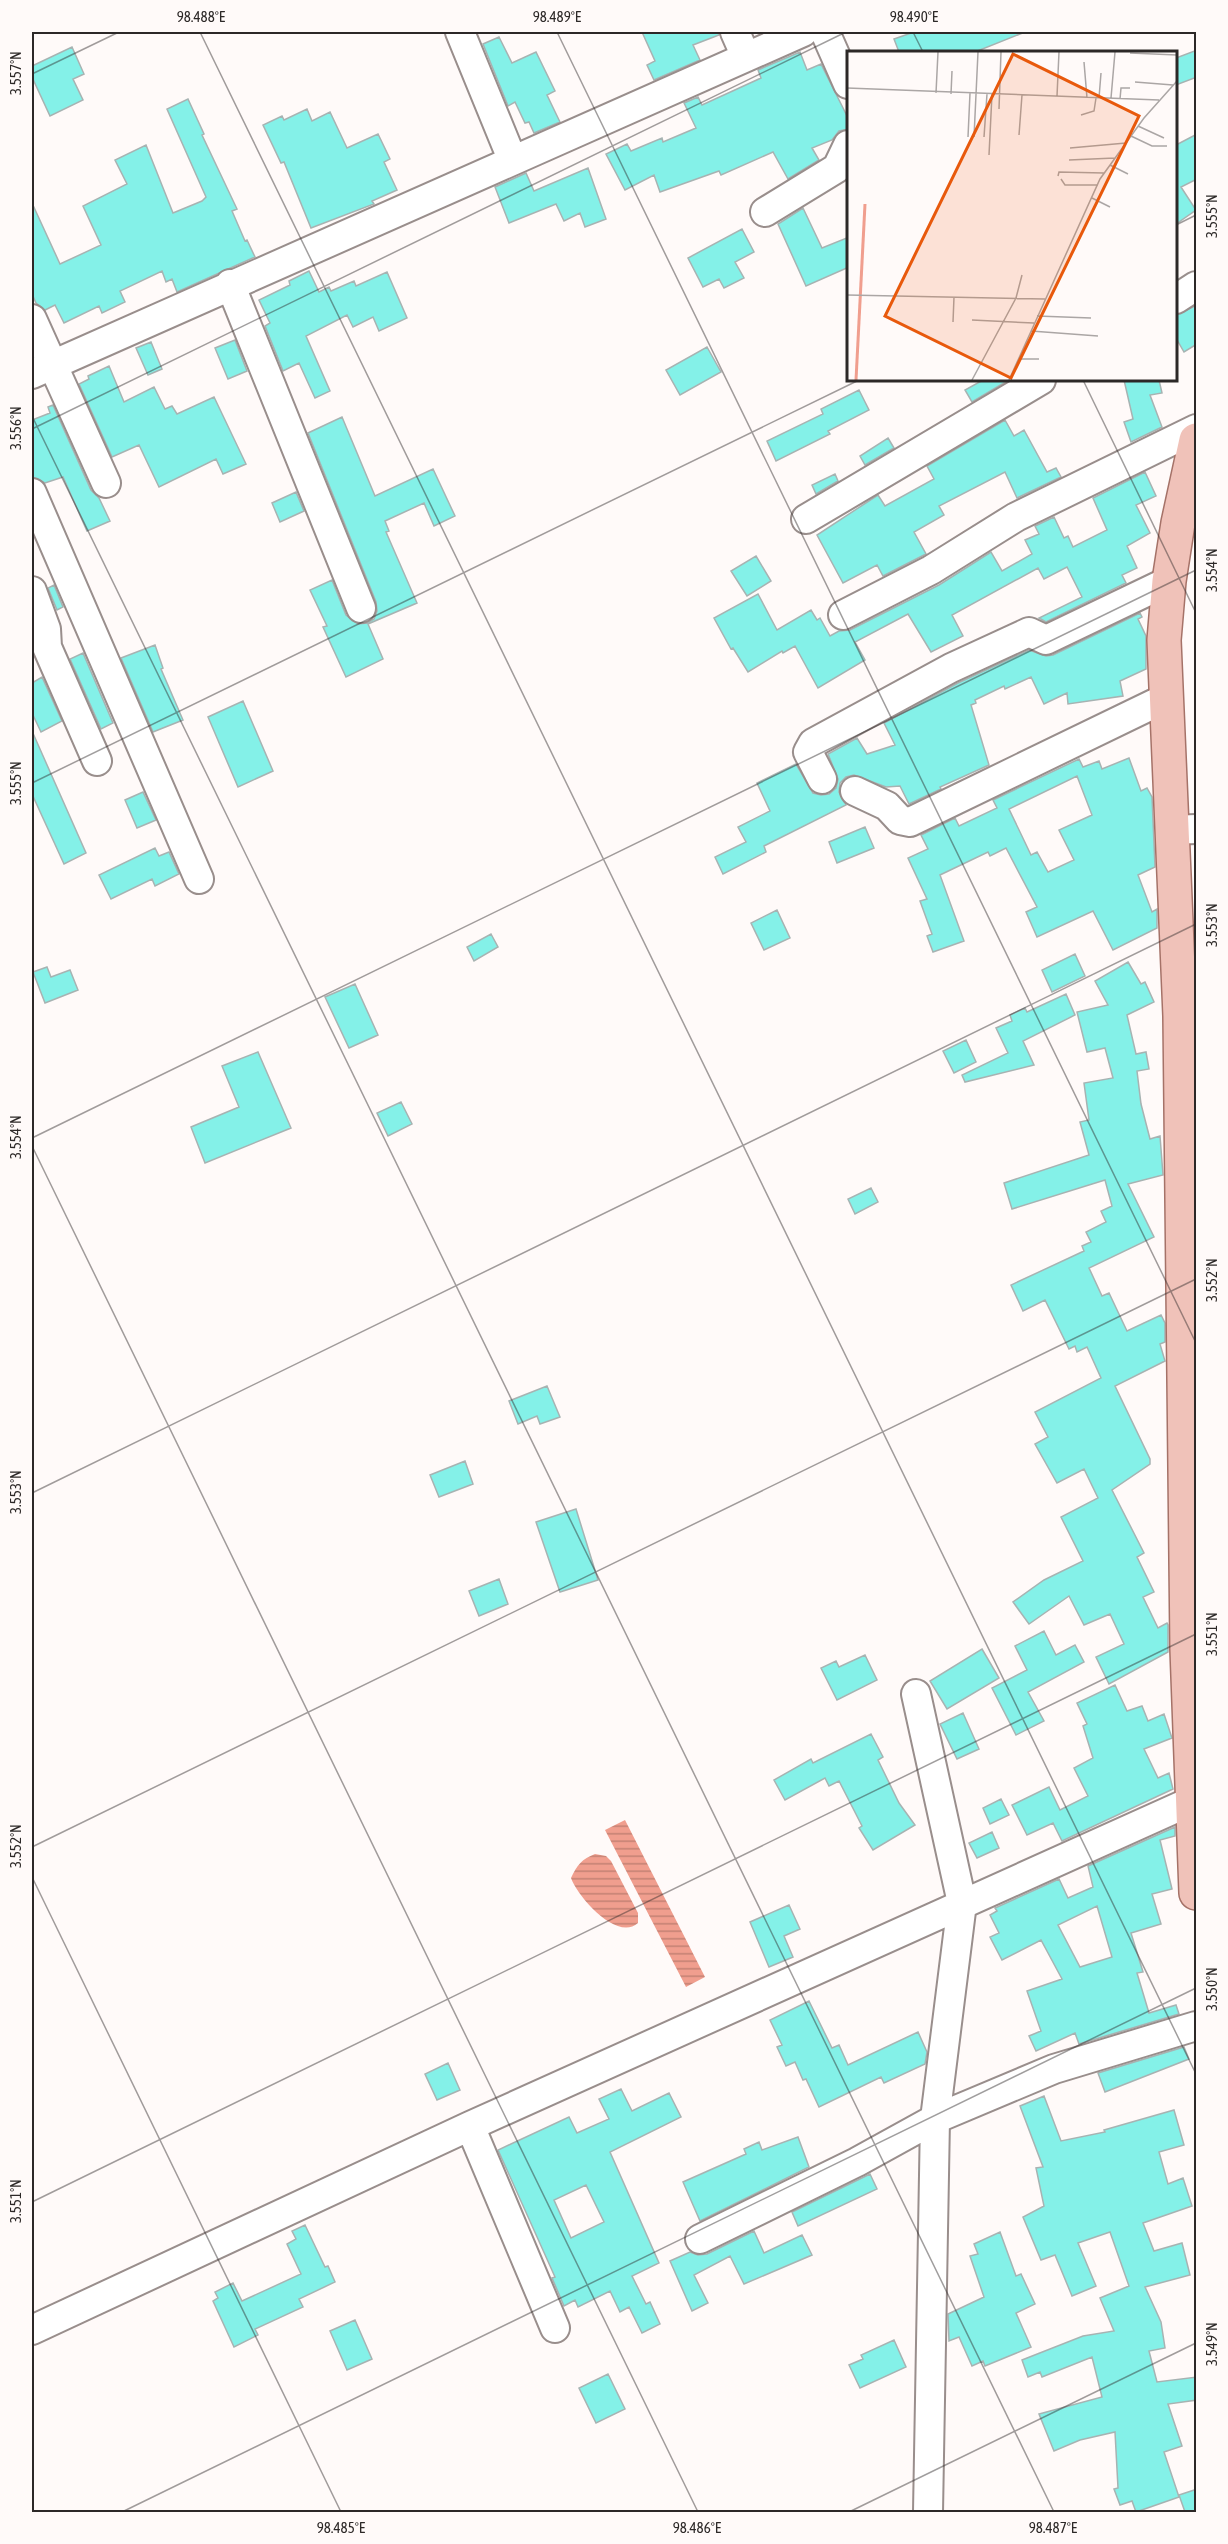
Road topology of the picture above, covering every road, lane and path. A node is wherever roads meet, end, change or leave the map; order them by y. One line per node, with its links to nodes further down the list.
1 (460, 32): 7 (street)
2 (802, 32): 4 (street)
3 (825, 32): 5 (street)
4 (741, 44): 7 (street)
5 (847, 80)
6 (847, 150): 8 (street)
7 (512, 159): 9 (street)
8 (765, 212)
9 (230, 284): 13 (street); 23 (street)
10 (1197, 286): 11 (street)
11 (1177, 298)
12 (32, 319): 13 (street)
13 (42, 370): 17 (street)
14 (1039, 381): 20 (street)
15 (1197, 429): 24 (street)
16 (1197, 440): 19 (main road)
17 (106, 483)
18 (32, 493): 25 (street)
19 (1190, 493): 21 (main road)
20 (807, 519)
21 (1169, 581): 27 (main road); 29 (street)
22 (32, 591): 26 (street)
23 (361, 608)
24 (843, 615)
25 (91, 629): 26 (street); 32 (street)
26 (47, 647): 28 (street)
27 (1168, 697): 30 (street); 31 (main road)
28 (97, 761)
29 (822, 779)
30 (855, 791)
31 (1184, 829): 33 (main road)
32 (199, 879)
33 (1192, 1607): 35 (main road)
34 (916, 1694): 37 (street)
35 (1194, 1800): 36 (main road); 37 (street)
36 (1197, 1893)
37 (962, 1903): 39 (street); 40 (street)
38 (1197, 2026): 39 (street)
39 (935, 2119): 41 (street); 44 (street)
40 (470, 2126): 42 (street); 43 (street)
41 (700, 2239)
42 (555, 2328)
43 (32, 2330)
44 (928, 2512)

